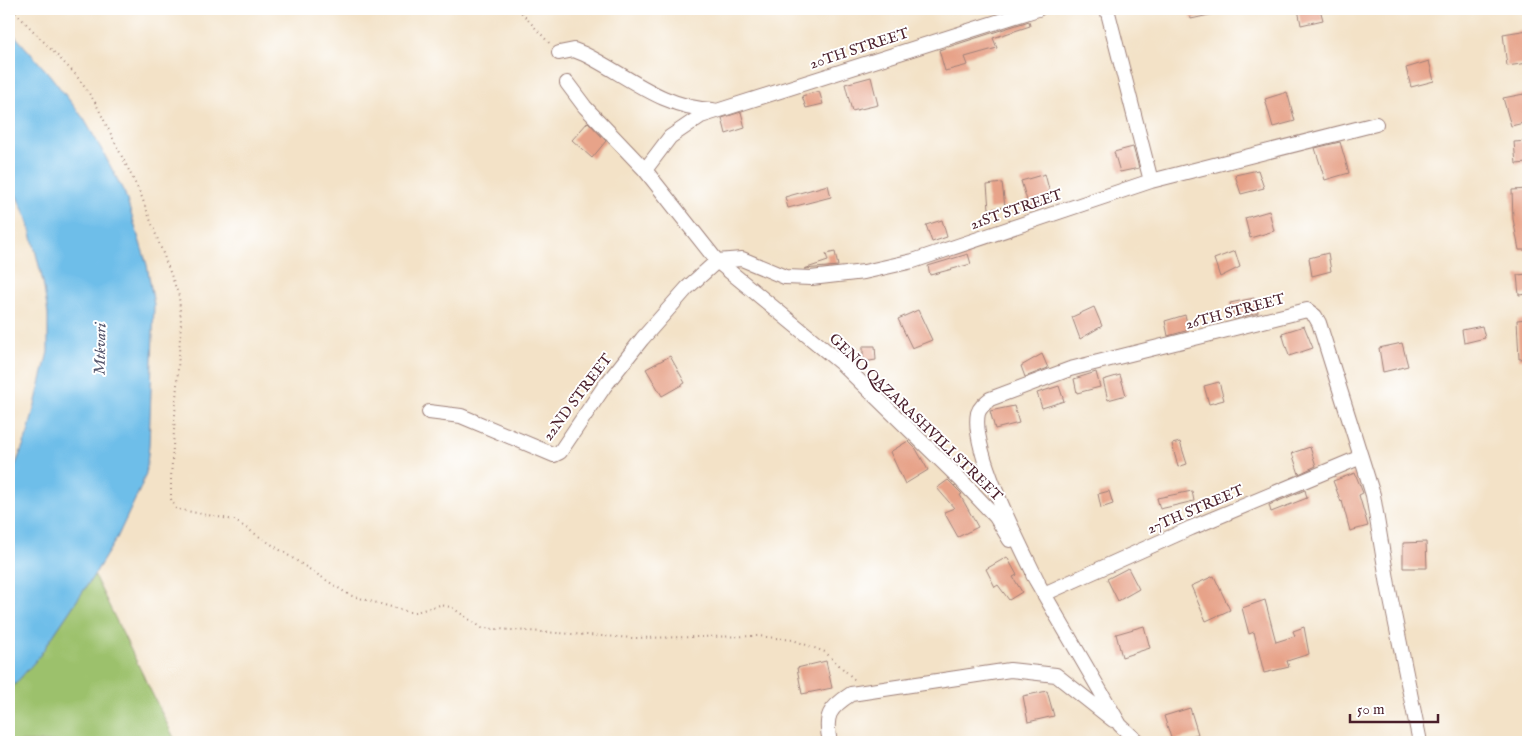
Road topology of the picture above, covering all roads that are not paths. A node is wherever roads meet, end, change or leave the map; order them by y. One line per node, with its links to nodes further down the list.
1 (1038, 9): 5 (street, 20TH STREET)
2 (1107, 9): 8 (street)
3 (559, 53): 5 (street, 20TH STREET)
4 (567, 83): 7 (street, GENO QAZARASHVILI STREET)
5 (718, 110): 7 (street, 20TH STREET)
6 (1376, 124): 8 (street, 21ST STREET)
7 (644, 170): 9 (street, GENO QAZARASHVILI STREET)
8 (1151, 181): 9 (street, 21ST STREET)
9 (717, 261): 10 (street, 22ND STREET); 12 (street, GENO QAZARASHVILI STREET)
10 (429, 412)
11 (1361, 457): 12 (street, 27TH STREET); 12 (street, 26TH STREET); 16 (street, 26TH STREET)
12 (1041, 588): 13 (street, GENO QAZARASHVILI STREET)
13 (1120, 725): 14 (street); 15 (street, GENO QAZARASHVILI STREET)
14 (830, 742)
15 (1138, 742)
16 (1420, 742)

